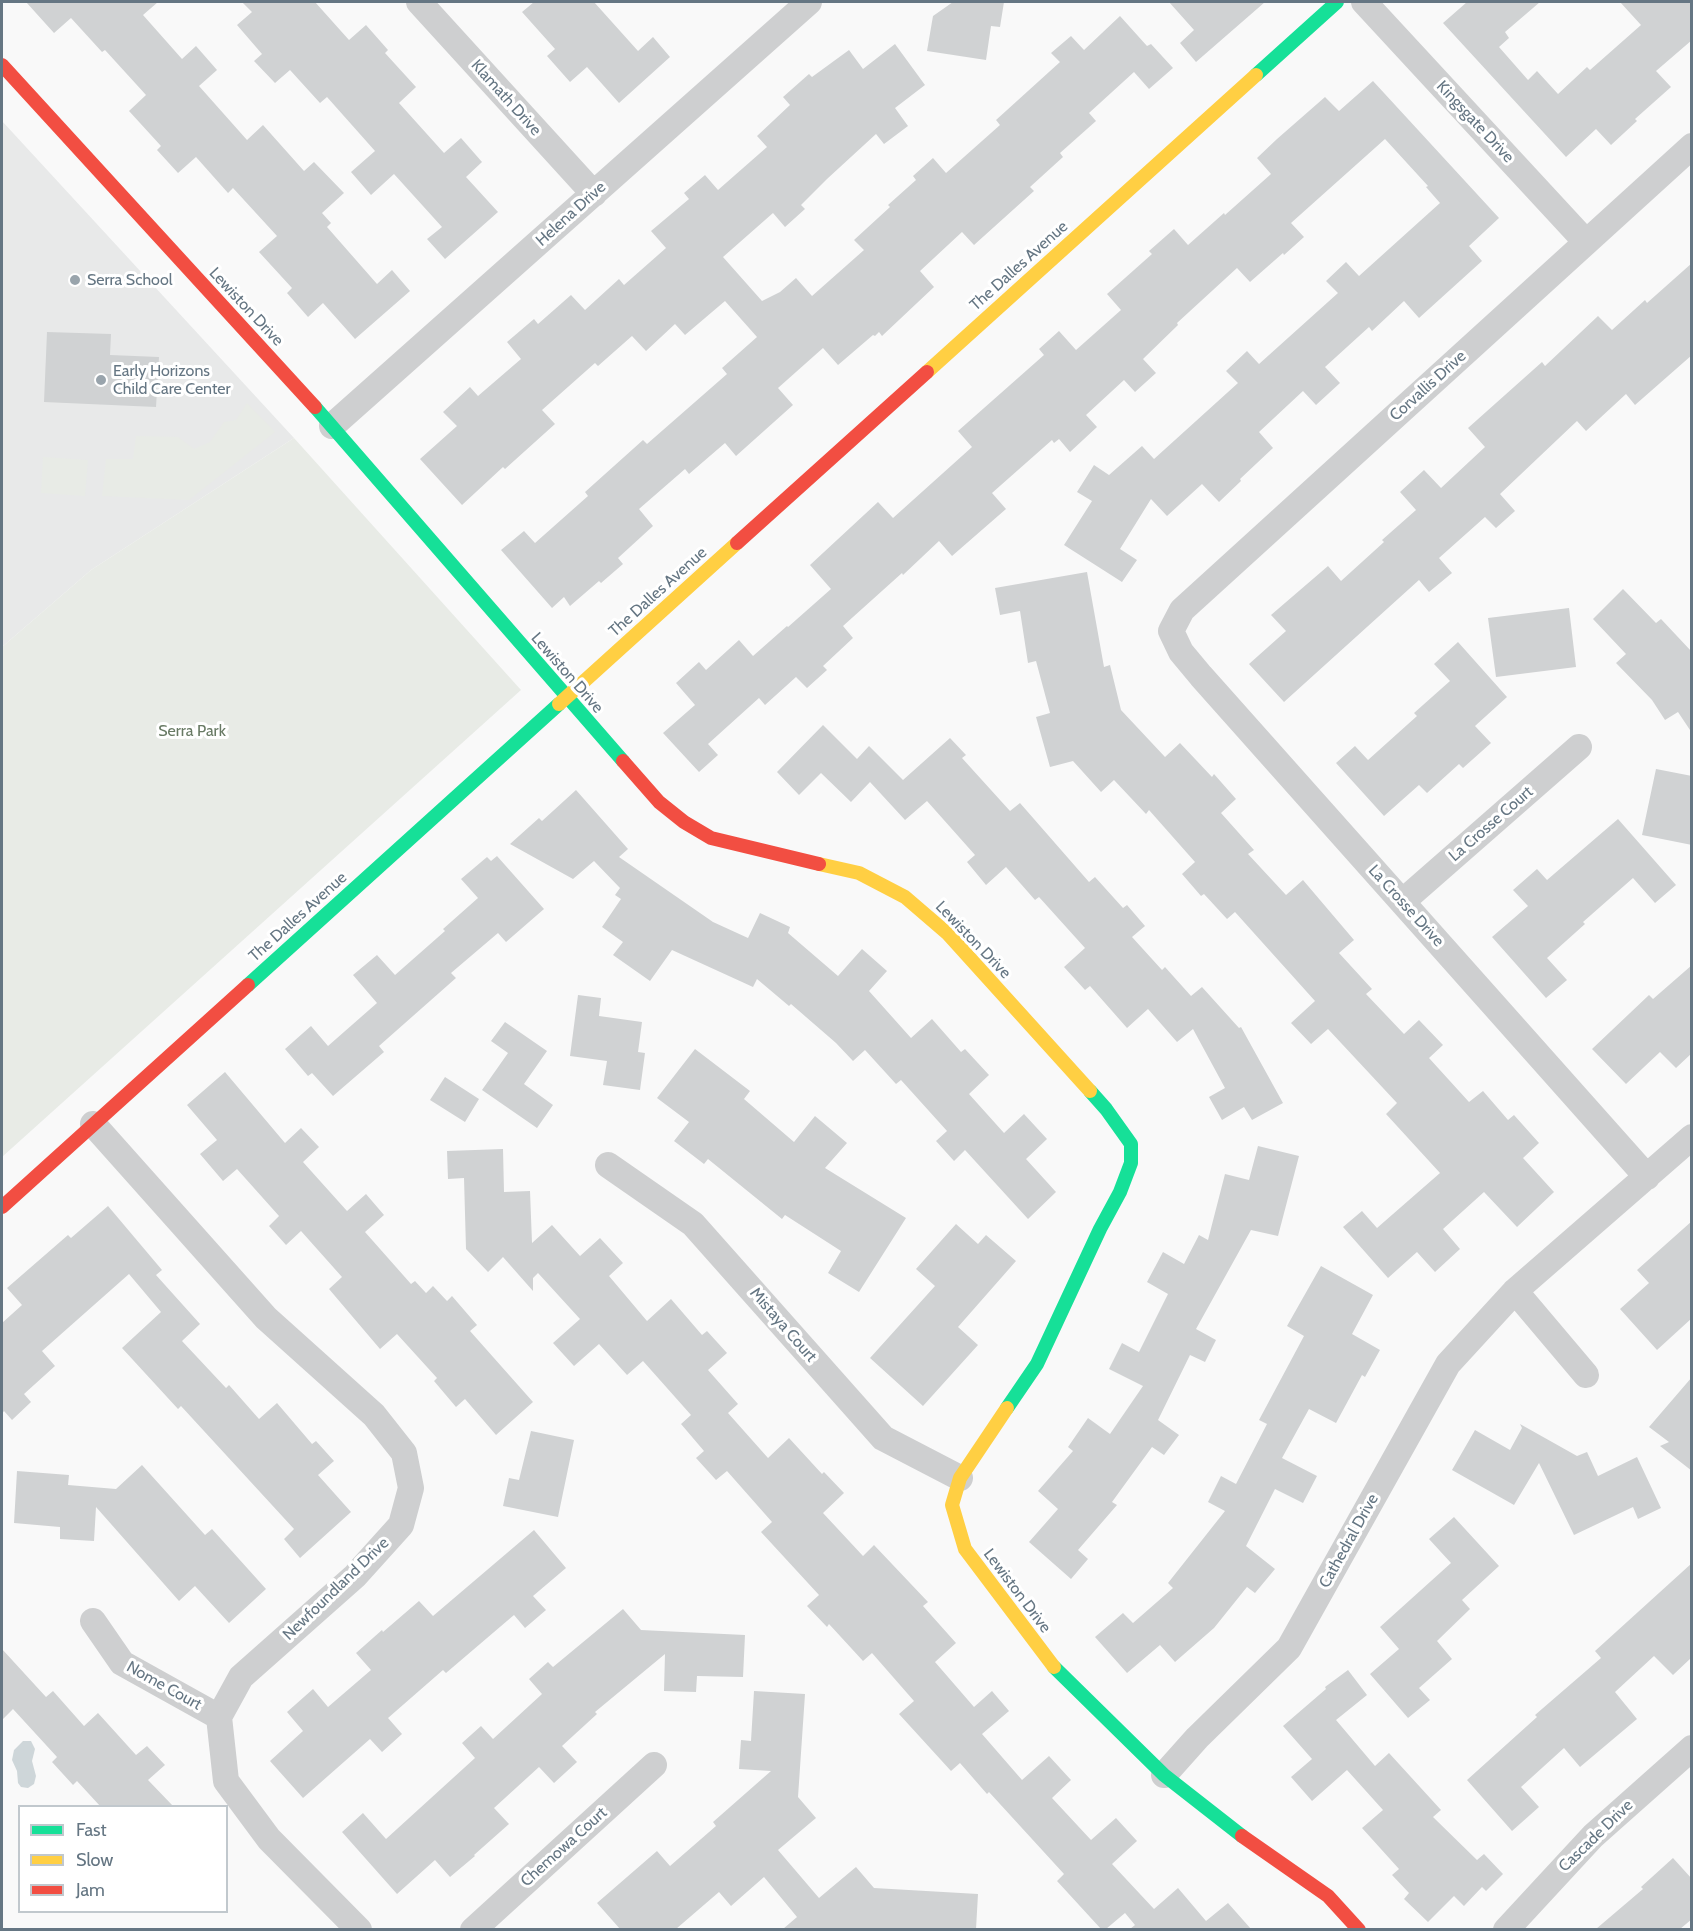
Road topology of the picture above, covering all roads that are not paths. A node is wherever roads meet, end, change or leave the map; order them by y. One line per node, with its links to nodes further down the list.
1 (419, 2): 7 (street, Klamath Drive)
2 (809, 2): 7 (street, Helena Drive)
3 (1337, 2): 11 (street, The Dalles Avenue)
4 (1364, 2): 8 (street, Kingsgate Drive)
5 (2, 65): 9 (street, Lewiston Drive)
6 (1692, 146): 8 (street, Corvallis Drive)
7 (594, 194): 9 (street, Helena Drive)
8 (1586, 242): 10 (street, Corvallis Drive)
9 (332, 426): 11 (street, Lewiston Drive)
10 (1170, 631): 13 (street, La Crosse Drive)
11 (566, 698): 14 (street, The Dalles Avenue); 21 (street, Lewiston Drive)
12 (1579, 747): 13 (street, La Crosse Court)
13 (1402, 902): 17 (street, La Crosse Drive)
14 (93, 1124): 18 (street, The Dalles Avenue); 23 (street, Newfoundland Drive)
15 (1692, 1137): 17 (street, Cathedral Drive)
16 (608, 1165): 21 (street, Mistaya Court)
17 (1647, 1177): 19 (street, Cathedral Drive)
18 (2, 1207)
19 (1515, 1291): 20 (street); 26 (street, Cathedral Drive)
20 (1586, 1375)
21 (960, 1478): 26 (street, Lewiston Drive)
22 (93, 1621): 23 (street, Nome Court)
23 (219, 1717): 27 (street)
24 (1692, 1748): 30 (street, Cascade Drive)
25 (654, 1765): 28 (street, Chemowa Court)
26 (1164, 1775): 29 (street, Lewiston Drive)
27 (359, 1929)
28 (473, 1929)
29 (1359, 1929)
30 (1506, 1929)

